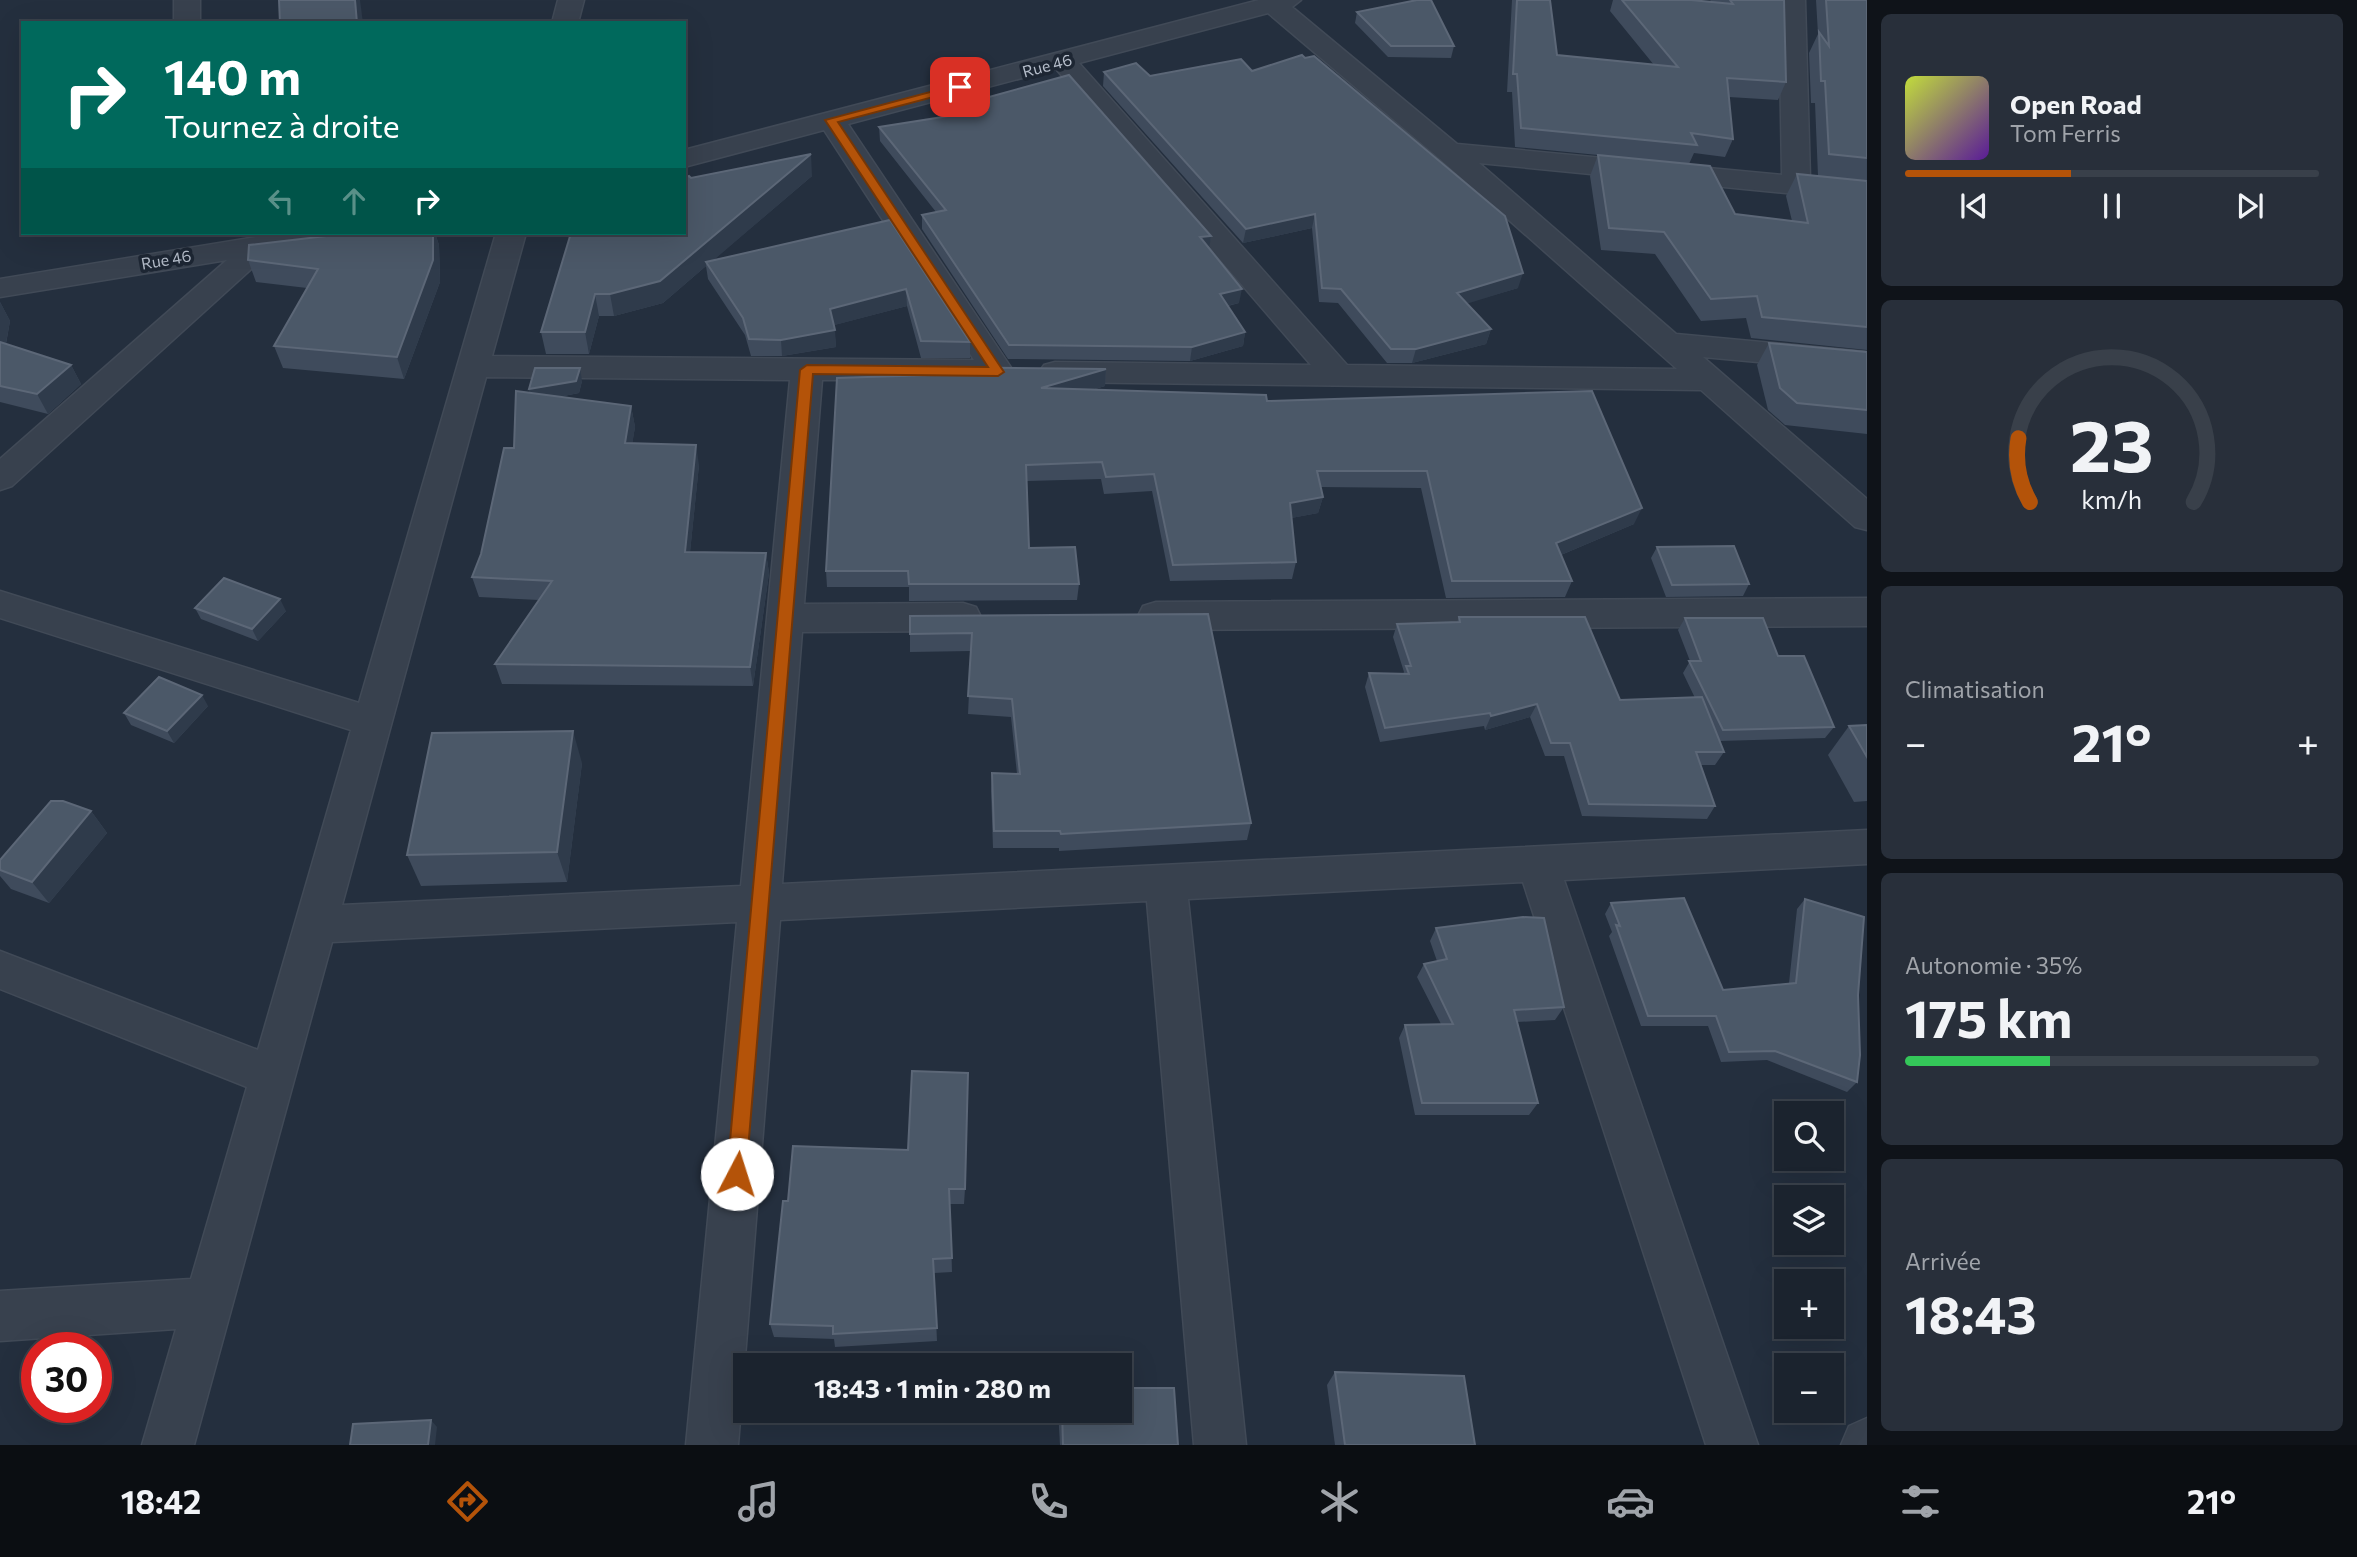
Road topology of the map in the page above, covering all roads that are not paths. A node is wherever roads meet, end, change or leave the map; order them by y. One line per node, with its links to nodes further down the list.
1 (187, 0): 5 (street)
2 (571, 0): 6 (street)
3 (1792, 0): 11 (street)
4 (1280, 2): 7 (street, Rue 46); 9 (street)
5 (187, 21)
6 (566, 21)
7 (1063, 61): 8 (street, Rue 46); 23 (street)
8 (831, 120): 10 (street, Rue 46); 22 (street)
9 (1449, 152): 11 (street); 18 (street)
10 (686, 158)
11 (1796, 185): 12 (street)
12 (1867, 192)
13 (320, 235): 16 (street, Rue 46)
14 (510, 235): 20 (street)
15 (183, 244): 16 (street, Rue 46); 17 (street, Rue 46)
16 (262, 244): 25 (street)
17 (0, 288)
18 (1666, 343): 19 (street); 24 (street)
19 (1867, 362)
20 (474, 366): 21 (street); 32 (street)
21 (807, 370): 22 (street); 31 (street)
22 (998, 372): 23 (street)
23 (1339, 376): 24 (street)
24 (1707, 380): 26 (street)
25 (0, 478)
26 (1867, 518)
27 (0, 604): 32 (street)
28 (1867, 612): 29 (street)
29 (1119, 616)
30 (994, 617): 31 (street)
31 (786, 618): 36 (street)
32 (372, 722): 37 (street)
33 (1867, 847): 34 (street)
34 (1538, 863): 35 (street); 45 (street)
35 (1166, 882): 36 (street); 44 (street)
36 (762, 902): 37 (street); 43 (street)
37 (315, 925): 39 (street)
38 (0, 970): 39 (street)
39 (272, 1076): 40 (street)
40 (209, 1302): 41 (street); 42 (street)
41 (0, 1316)
42 (168, 1445)
43 (712, 1445)
44 (1220, 1445)
45 (1732, 1445)

